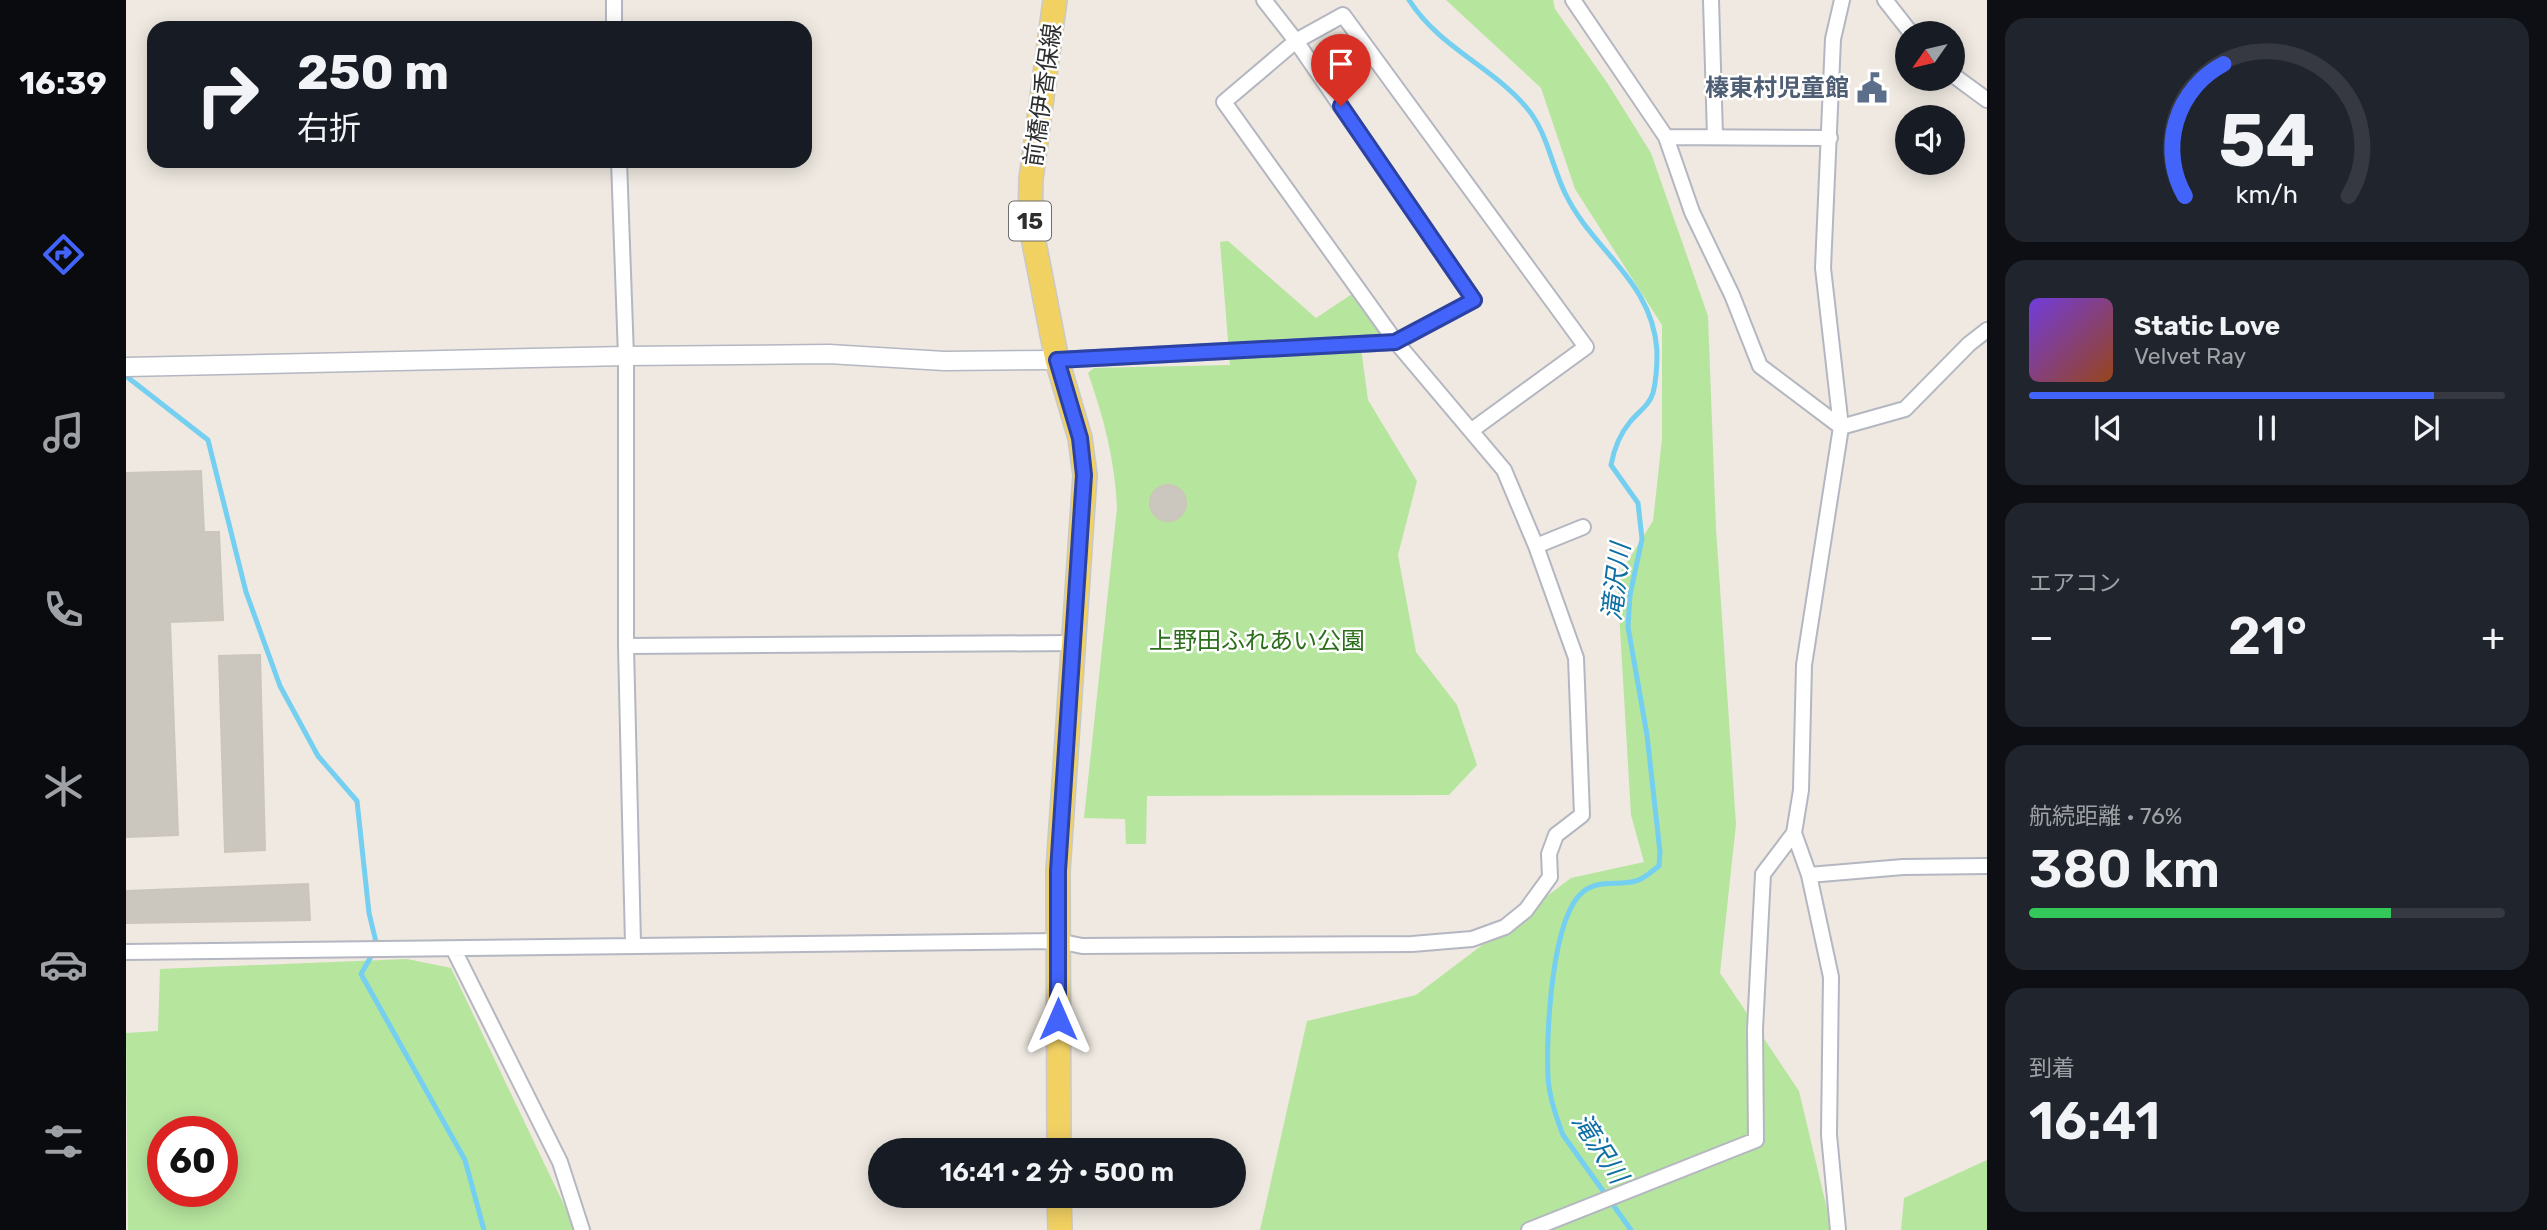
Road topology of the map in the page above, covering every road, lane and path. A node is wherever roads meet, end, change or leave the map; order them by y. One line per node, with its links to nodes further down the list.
1 (614, 0): 8 (street)
2 (1055, 0): 20 (main road, 前橋伊香保線 / 15)
3 (1264, 0): 10 (street)
4 (1573, 0): 14 (street)
5 (1711, 0): 13 (street)
6 (1842, 0): 15 (street)
7 (1885, 0): 9 (street)
8 (614, 21)
9 (1902, 21)
10 (1296, 41): 18 (street); 18 (street); 23 (street)
11 (1965, 84): 12 (street)
12 (1987, 100)
13 (1715, 136): 14 (street); 15 (street)
14 (1666, 137): 22 (street)
15 (1830, 138): 22 (street)
16 (619, 168): 19 (street)
17 (1987, 330): 22 (street)
18 (1395, 342): 20 (street); 23 (street)
19 (626, 356): 20 (street); 21 (street); 27 (street)
20 (1057, 360): 26 (main road, 前橋伊香保線 / 15)
21 (126, 367)
22 (1840, 427): 28 (street)
23 (1472, 430): 25 (street)
24 (1583, 527): 25 (street)
25 (1536, 546): 31 (street)
26 (1073, 643): 27 (street); 31 (main road, 前橋伊香保線 / 15)
27 (626, 646): 32 (street)
28 (1794, 833): 30 (street); 39 (street)
29 (1987, 866): 30 (street)
30 (1809, 875): 40 (street)
31 (1058, 941): 32 (street); 35 (main road, 前橋伊香保線 / 15)
32 (633, 944): 33 (street)
33 (454, 950): 34 (street); 37 (street)
34 (126, 952)
35 (1059, 1138)
36 (1059, 1208): 38 (main road)
37 (582, 1230)
38 (1060, 1230)
39 (1529, 1230)
40 (1838, 1230)

